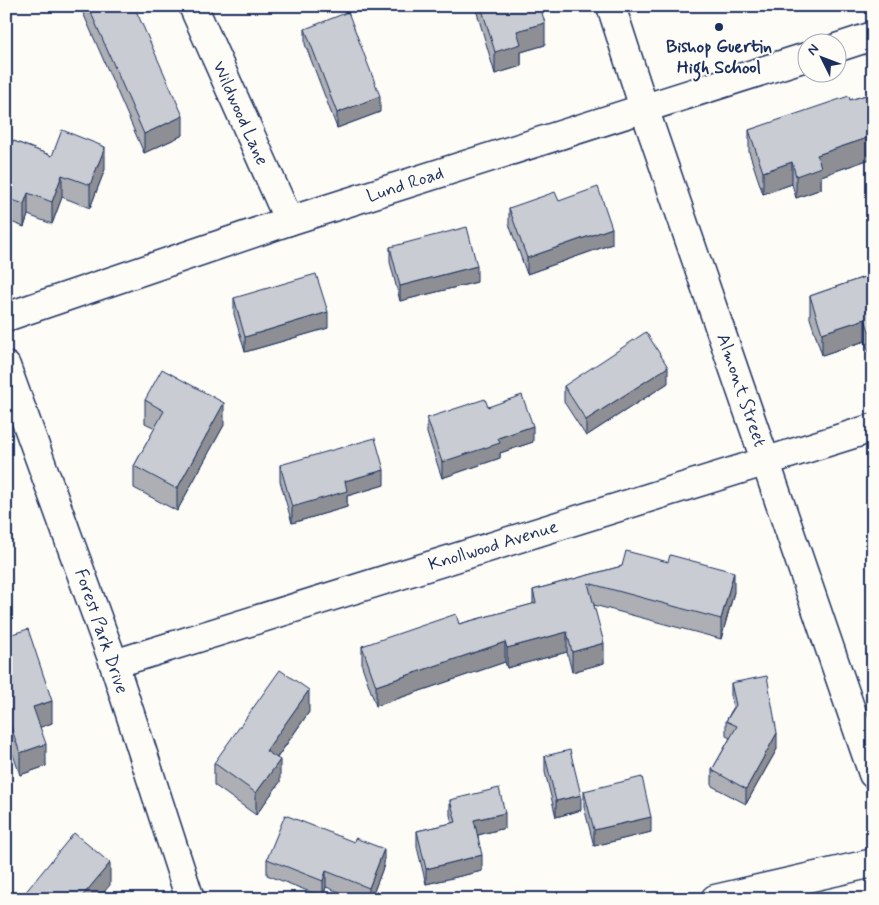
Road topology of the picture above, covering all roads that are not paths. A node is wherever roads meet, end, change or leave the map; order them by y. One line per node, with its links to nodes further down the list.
1 (193, 6): 7 (street, Wildwood Lane)
2 (611, 6): 6 (street, Almont Street)
3 (873, 36): 4 (street)
4 (846, 45)
5 (796, 60): 6 (street, Lund Road)
6 (644, 108): 7 (street, Lund Road); 11 (street, Almont Street)
7 (289, 221): 8 (street, Lund Road)
8 (6, 318)
9 (6, 366): 12 (street, Forest Park Drive)
10 (873, 428): 11 (street, Knollwood Avenue)
11 (766, 460): 12 (street, Knollwood Avenue); 13 (street, Almont Street)
12 (114, 664): 15 (street, Forest Park Drive)
13 (873, 774)
14 (873, 863): 16 (street)
15 (190, 899)
16 (715, 899)

